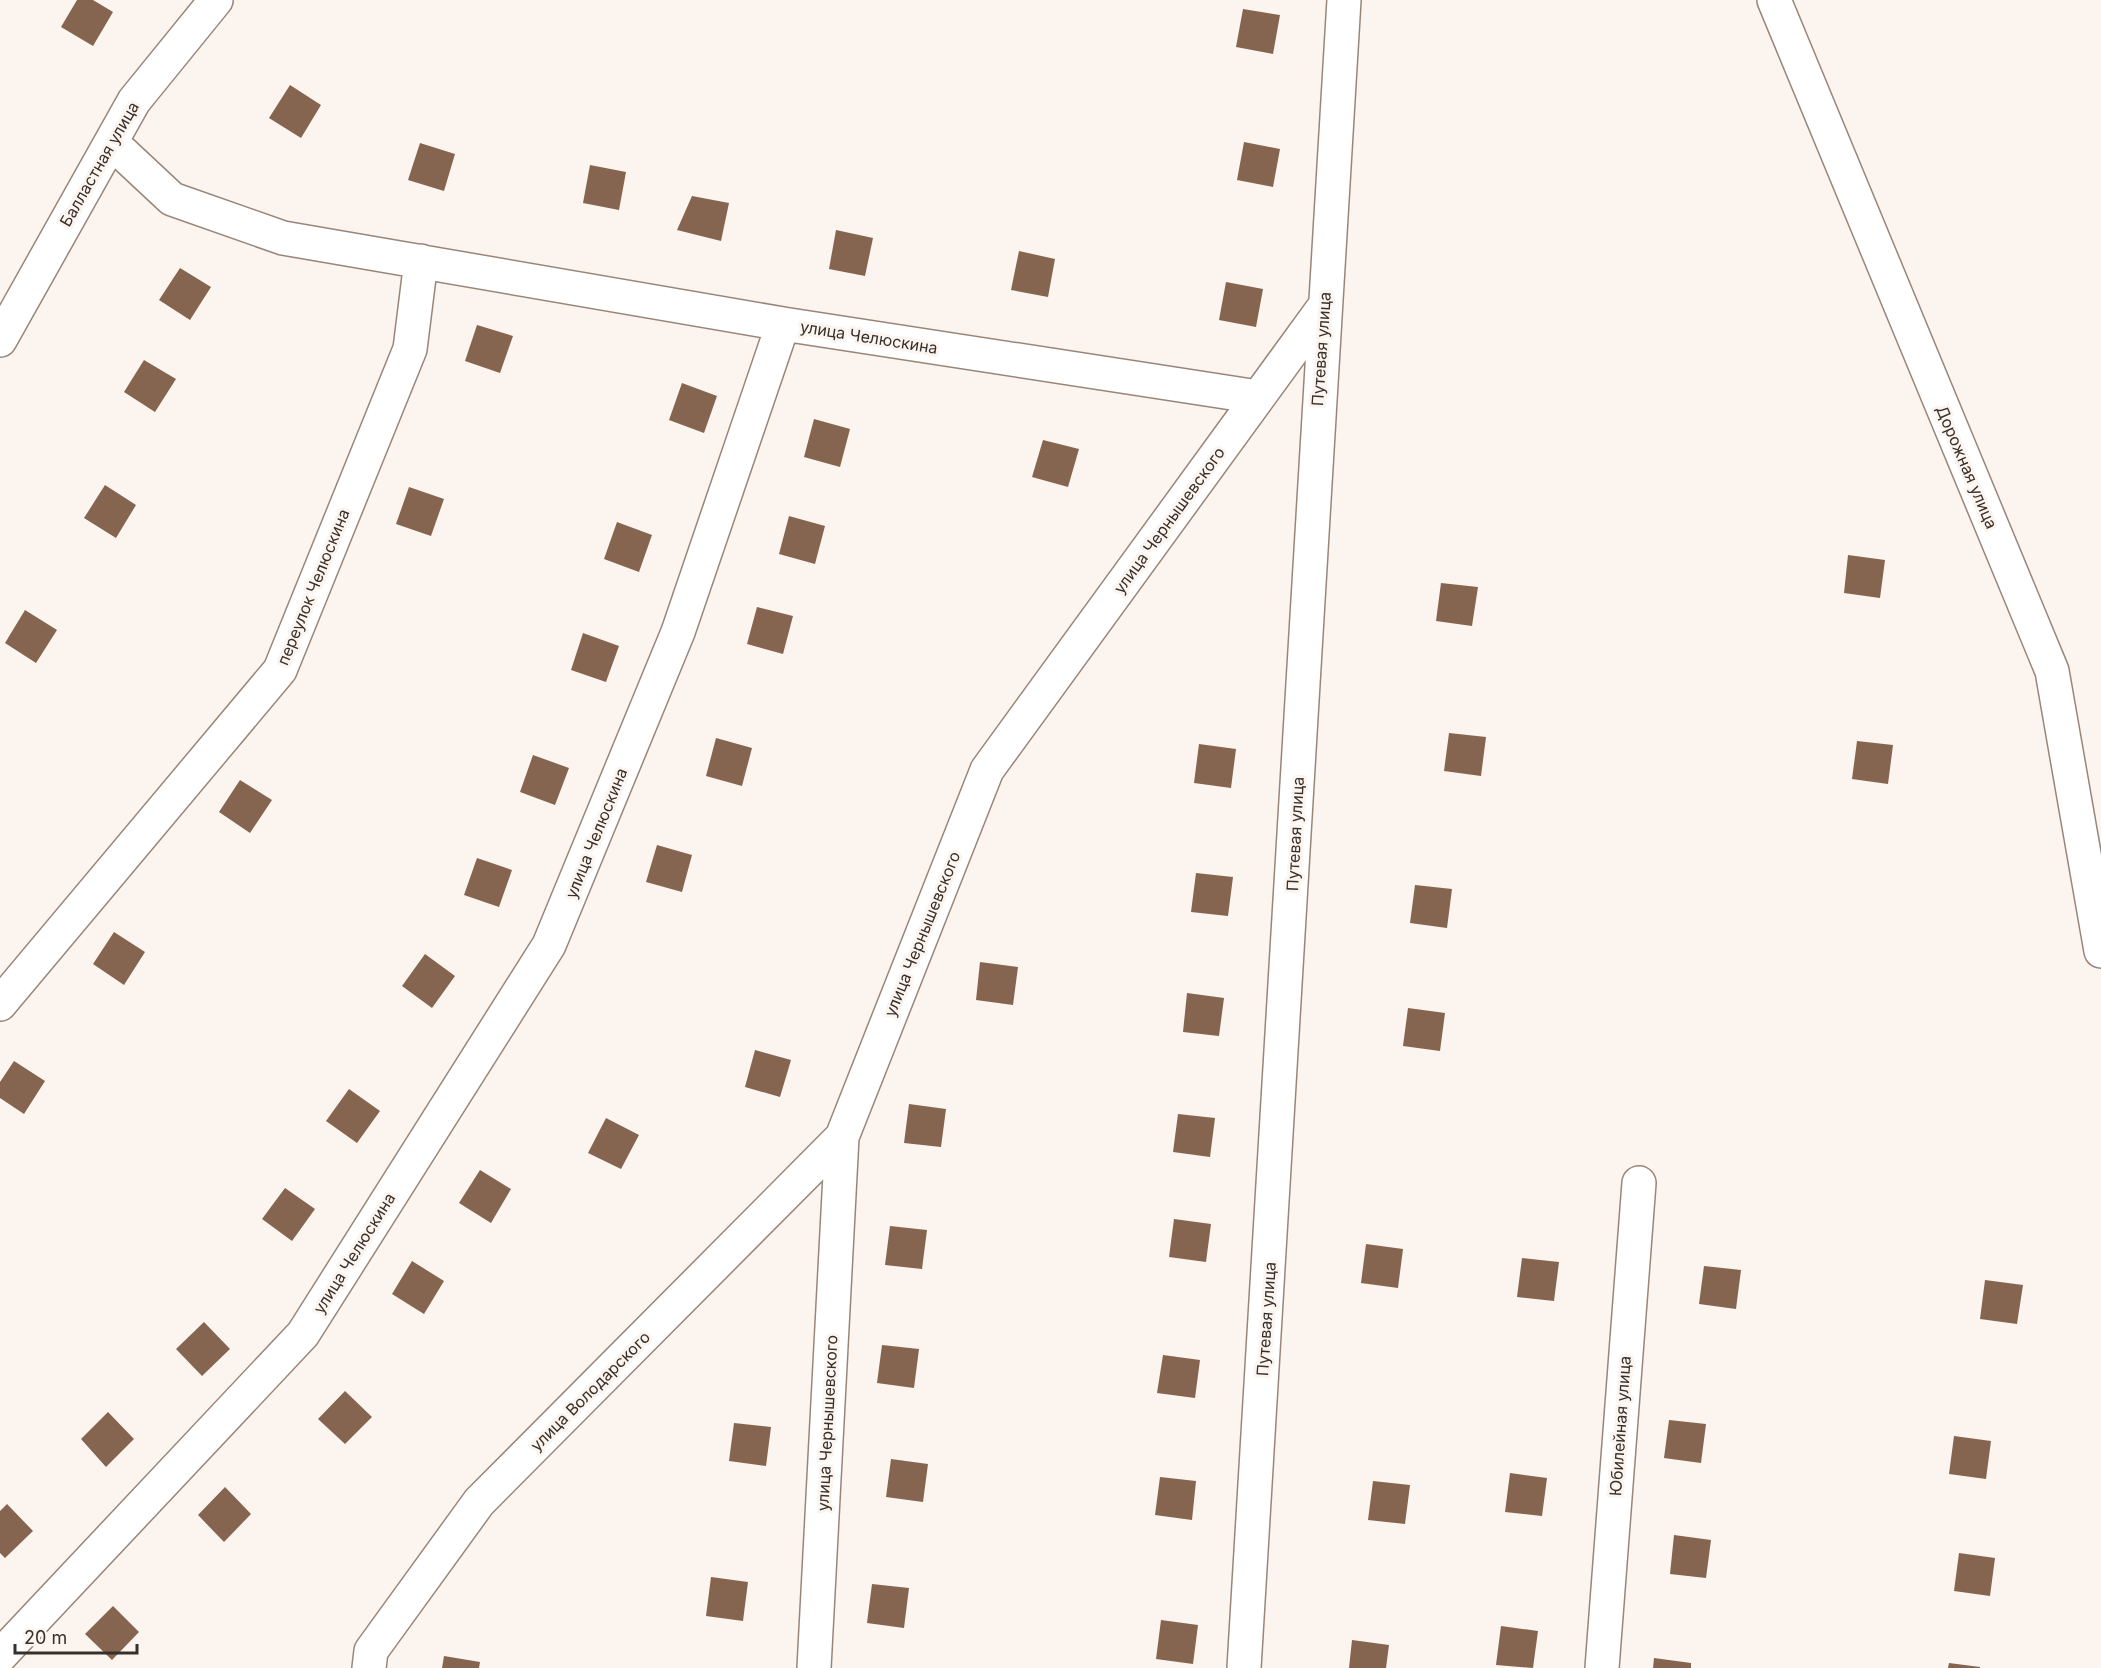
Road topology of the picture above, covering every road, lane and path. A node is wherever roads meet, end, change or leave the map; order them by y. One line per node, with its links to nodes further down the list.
1 (216, 0): 4 (street, Балластная улица)
2 (1344, 0): 6 (street, Путевая улица)
3 (1774, 0): 10 (street, Дорожная улица)
4 (111, 142): 5 (street); 8 (street, Балластная улица)
5 (421, 261): 7 (street); 11 (street, переулок Челюскина)
6 (1324, 307): 9 (street, улица Чернышевского); 17 (street, Путевая улица)
7 (783, 324): 9 (street, улица Челюскина); 14 (street, улица Челюскина)
8 (0, 340)
9 (1258, 398): 12 (street, улица Чернышевского)
10 (2101, 951)
11 (0, 1004)
12 (842, 1137): 15 (street, улица Володарского); 16 (street, улица Чернышевского)
13 (1639, 1183): 18 (street, Юбилейная улица)
14 (0, 1656)
15 (369, 1668)
16 (814, 1668)
17 (1244, 1668)
18 (1602, 1668)

